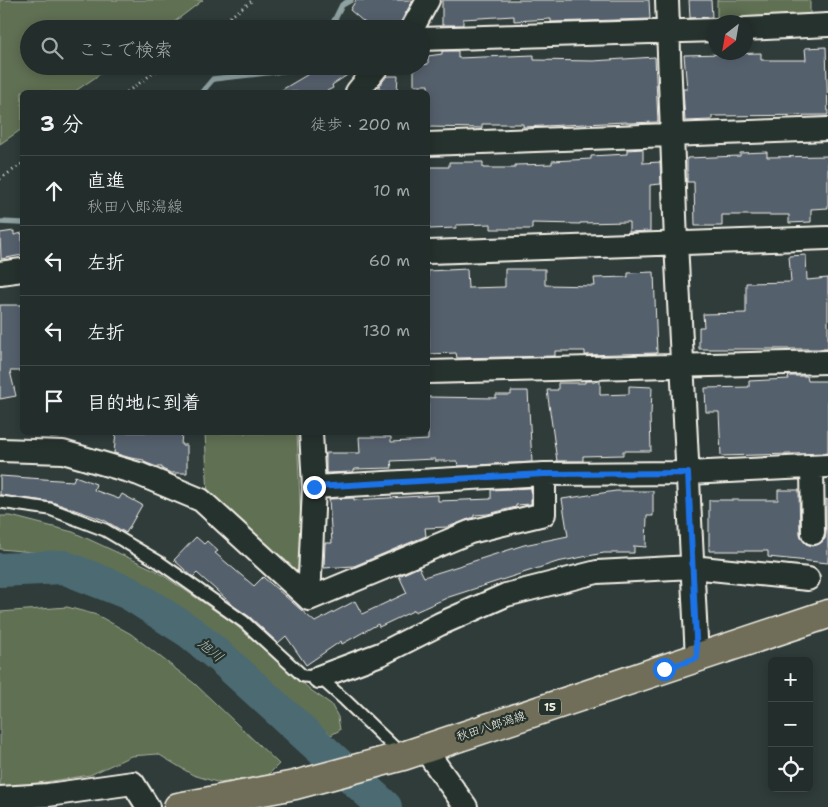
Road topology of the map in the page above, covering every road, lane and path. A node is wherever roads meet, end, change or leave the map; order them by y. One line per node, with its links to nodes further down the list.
1 (252, 0): 4 (path)
2 (428, 0): 5 (street)
3 (667, 0): 9 (street)
4 (226, 20)
5 (417, 20)
6 (828, 25): 7 (street)
7 (753, 29)
8 (708, 30): 9 (street)
9 (668, 32): 10 (street); 16 (street)
10 (430, 39)
11 (151, 75): 13 (path)
12 (371, 75): 14 (street)
13 (131, 90)
14 (359, 90)
15 (828, 129): 16 (street)
16 (673, 134): 17 (street); 21 (street)
17 (430, 144)
18 (20, 165): 19 (path)
19 (0, 179)
20 (828, 238): 21 (street)
21 (676, 242): 22 (street); 26 (street)
22 (430, 252)
23 (20, 270): 24 (street)
24 (0, 273)
25 (828, 362): 26 (street)
26 (682, 366): 27 (street); 32 (street)
27 (430, 372)
28 (310, 435): 34 (street)
29 (63, 442): 30 (street); 39 (street)
30 (0, 450)
31 (820, 467): 32 (street); 36 (street)
32 (688, 473): 33 (street); 37 (street)
33 (544, 474): 34 (street); 39 (street)
34 (314, 487): 39 (street)
35 (0, 502): 42 (lane)
36 (814, 533)
37 (692, 567): 38 (street); 41 (street); 42 (street)
38 (808, 579)
39 (308, 599)
40 (828, 614): 41 (main road, 秋田八郎潟線 / 15)
41 (697, 658): 43 (main road, 秋田八郎潟線 / 15)
42 (319, 677): 43 (lane)
43 (414, 752): 46 (main road, 秋田八郎潟線 / 15); 47 (street)
44 (0, 798): 45 (street)
45 (148, 807)
46 (178, 807)
47 (466, 807)

